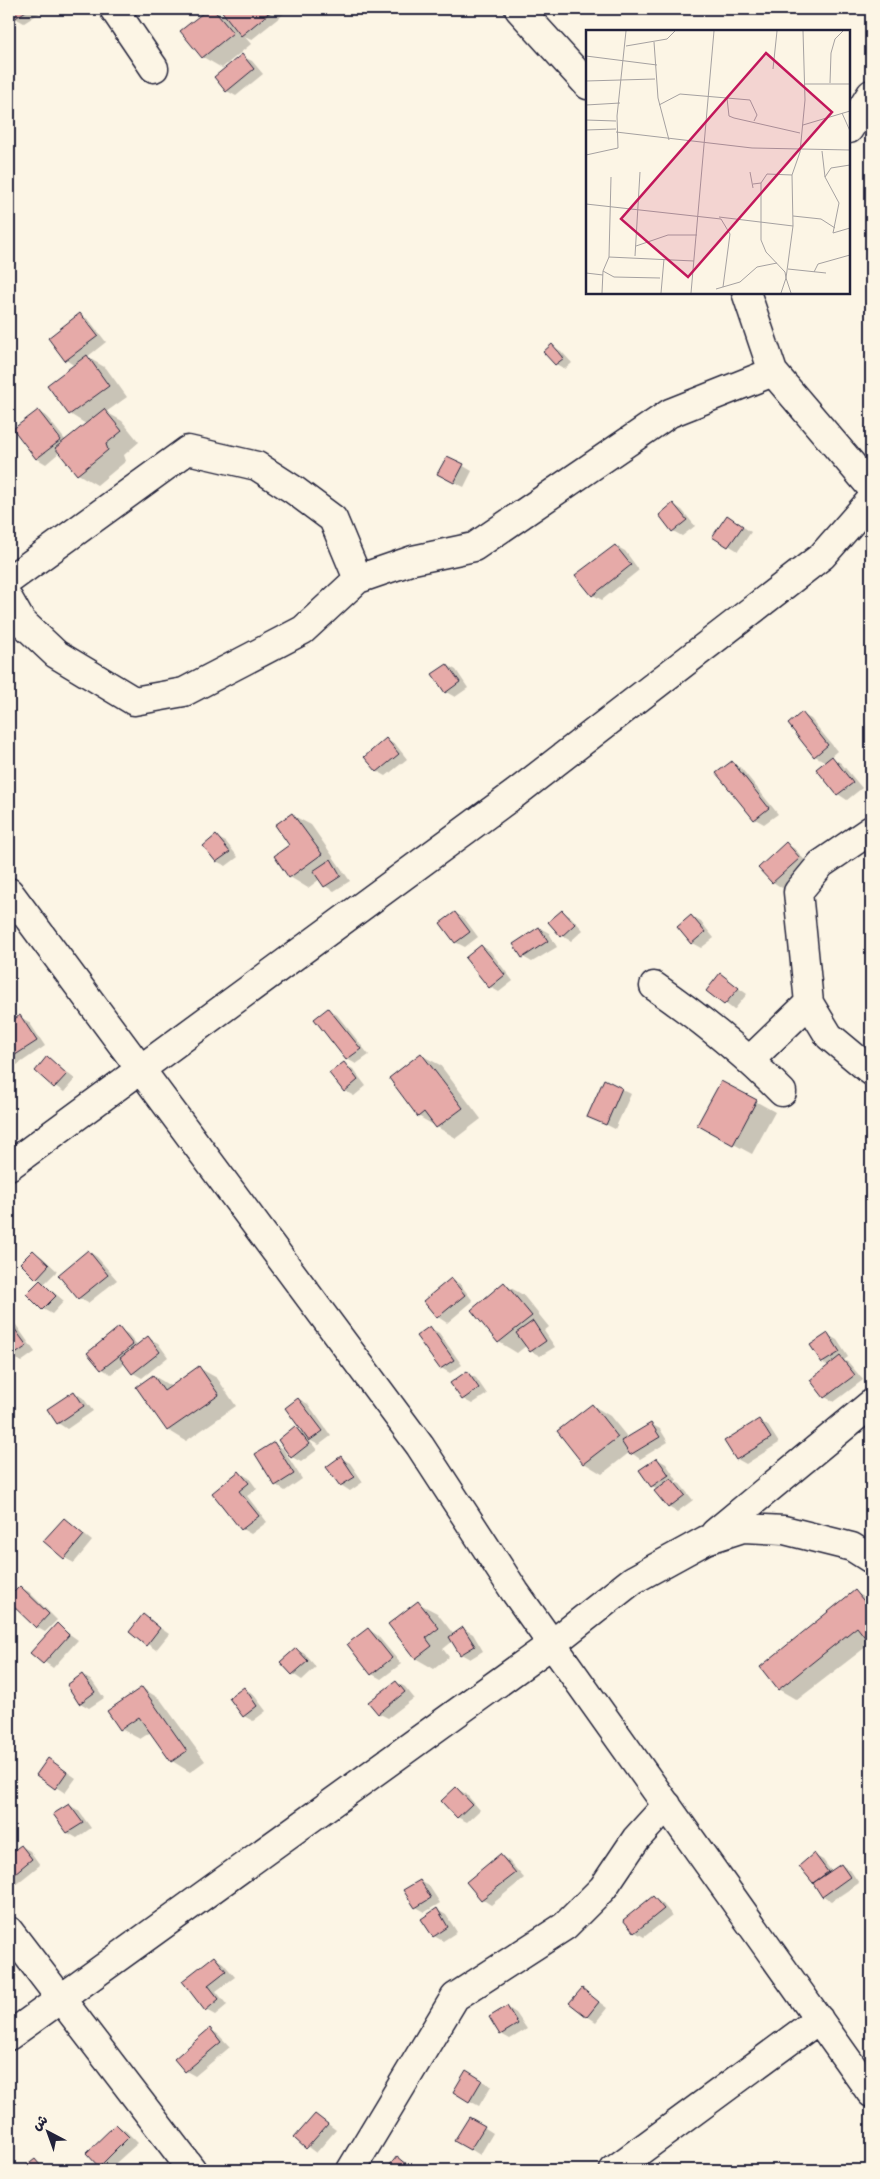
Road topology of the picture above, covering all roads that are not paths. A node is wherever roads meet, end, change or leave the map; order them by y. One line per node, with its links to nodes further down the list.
1 (114, 9): 3 (street)
2 (519, 9): 4 (street)
3 (154, 68)
4 (586, 83)
5 (871, 94): 6 (street)
6 (850, 128)
7 (747, 294): 8 (street)
8 (773, 372): 9 (street); 11 (street)
9 (871, 487)
10 (871, 500): 19 (street)
11 (358, 579): 12 (street); 13 (street)
12 (9, 580)
13 (9, 600)
14 (871, 830): 17 (street)
15 (9, 892): 19 (street)
16 (654, 986): 18 (street)
17 (809, 1003): 18 (street); 20 (street)
18 (750, 1060): 21 (street)
19 (140, 1069): 22 (street); 26 (street)
20 (871, 1071)
21 (782, 1092)
22 (9, 1166)
23 (871, 1404): 24 (street)
24 (706, 1540): 25 (street); 26 (street)
25 (871, 1559)
26 (552, 1644): 27 (street); 29 (street)
27 (667, 1805): 30 (street); 34 (street)
28 (9, 1931): 29 (street)
29 (62, 2000): 31 (street); 33 (street)
30 (819, 2019): 32 (street); 35 (street)
31 (9, 2036)
32 (871, 2093)
33 (192, 2170)
34 (351, 2170)
35 (614, 2170)

